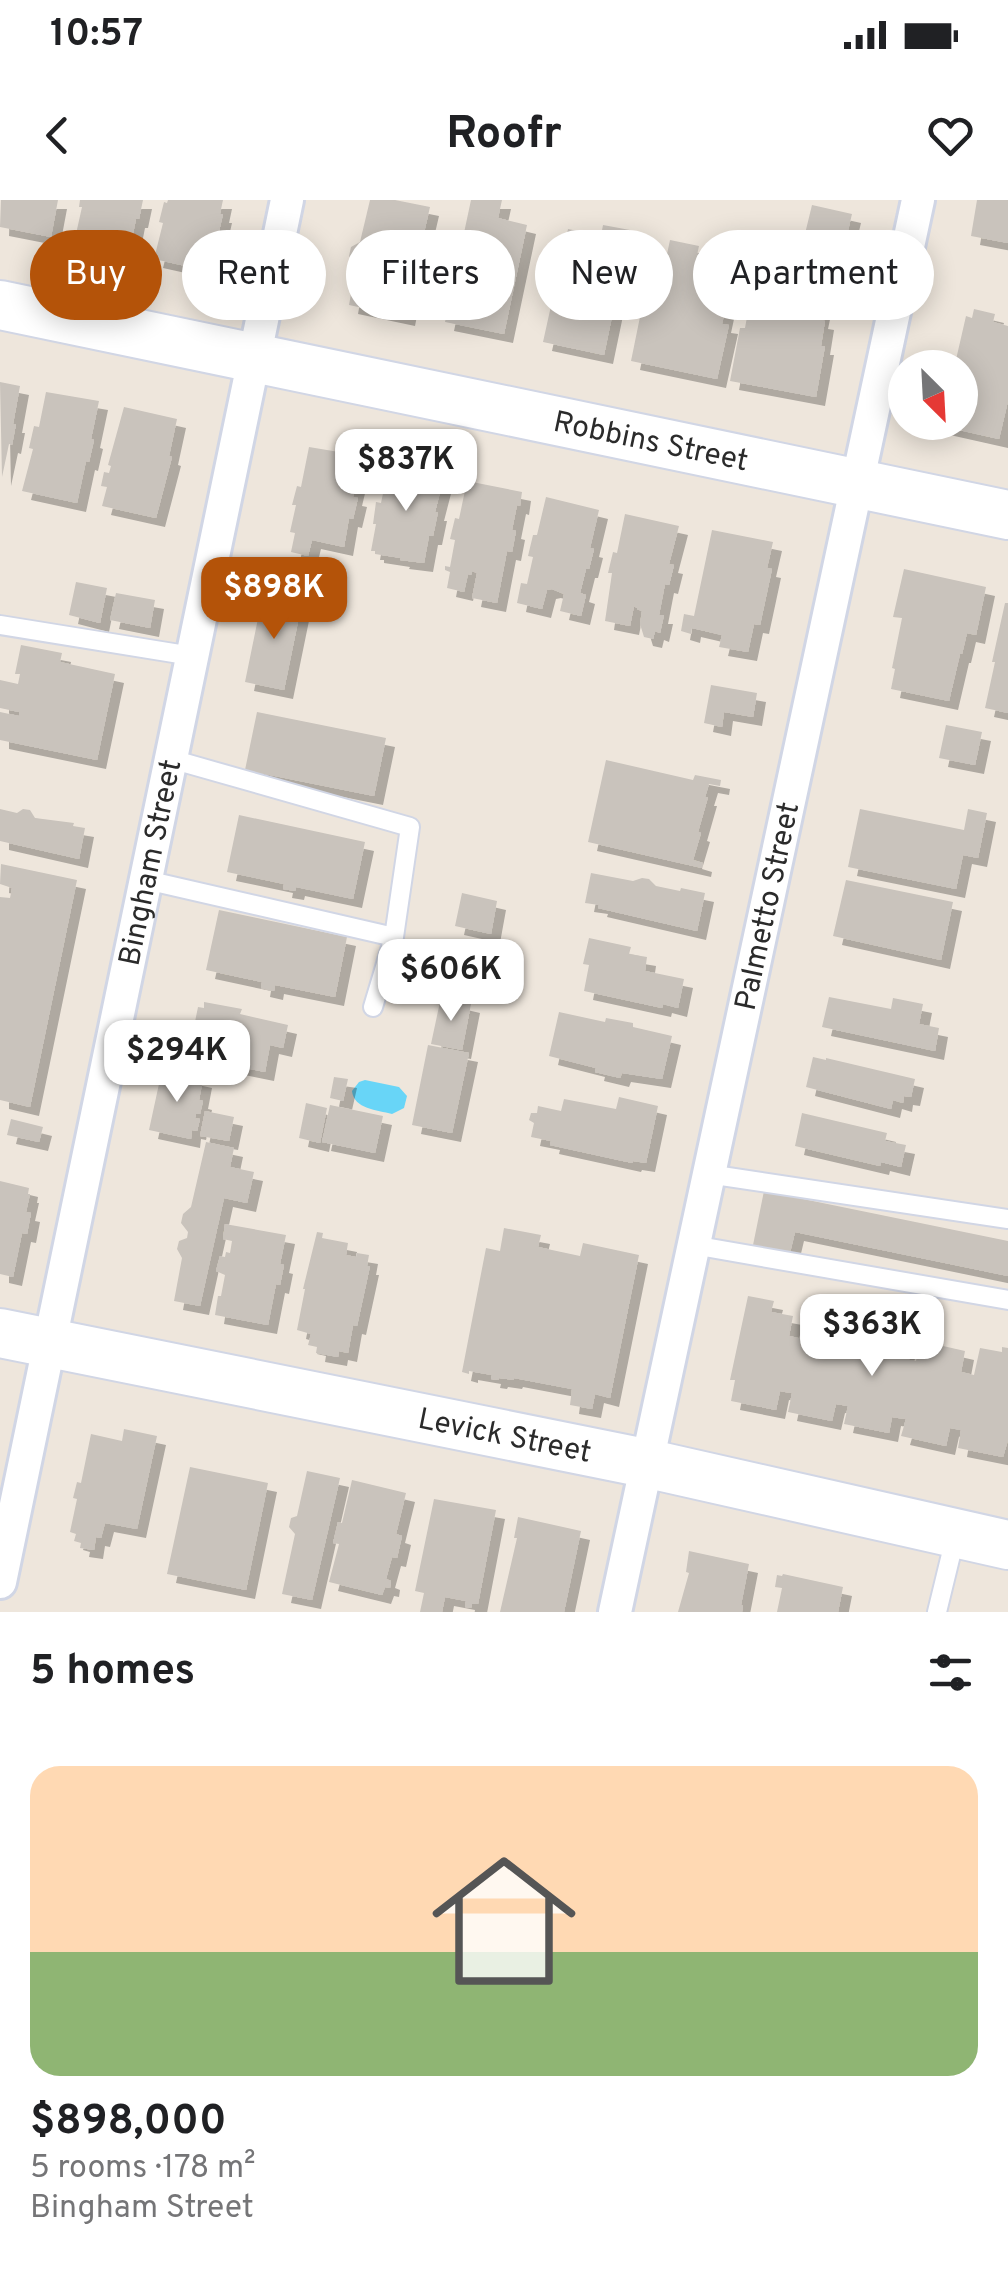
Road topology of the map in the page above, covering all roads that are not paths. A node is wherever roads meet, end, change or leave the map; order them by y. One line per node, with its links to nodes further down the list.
1 (287, 200): 4 (street, Bingham Street)
2 (918, 200): 5 (street, Palmetto Street)
3 (0, 305): 4 (main road, Robbins Street)
4 (253, 358): 5 (main road, Robbins Street); 8 (street, Bingham Street)
5 (858, 484): 6 (main road, Robbins Street); 13 (street, Palmetto Street)
6 (1008, 515)
7 (0, 625): 8 (lane)
8 (192, 656): 9 (street, Bingham Street)
9 (171, 758): 10 (street, Bingham Street); 11 (lane)
10 (146, 880): 11 (lane); 18 (street, Bingham Street)
11 (394, 937): 12 (lane)
12 (374, 1007)
13 (708, 1174): 14 (lane); 15 (street, Palmetto Street)
14 (1008, 1219)
15 (692, 1245): 16 (lane); 19 (street, Palmetto Street)
16 (1008, 1300)
17 (0, 1333): 18 (main road, Levick Street)
18 (51, 1344): 19 (main road, Levick Street); 22 (street, Bingham Street)
19 (645, 1464): 20 (main road, Levick Street); 23 (street, Palmetto Street)
20 (956, 1534): 21 (main road, Levick Street); 24 (lane)
21 (1008, 1545)
22 (0, 1582)
23 (614, 1612)
24 (937, 1612)

